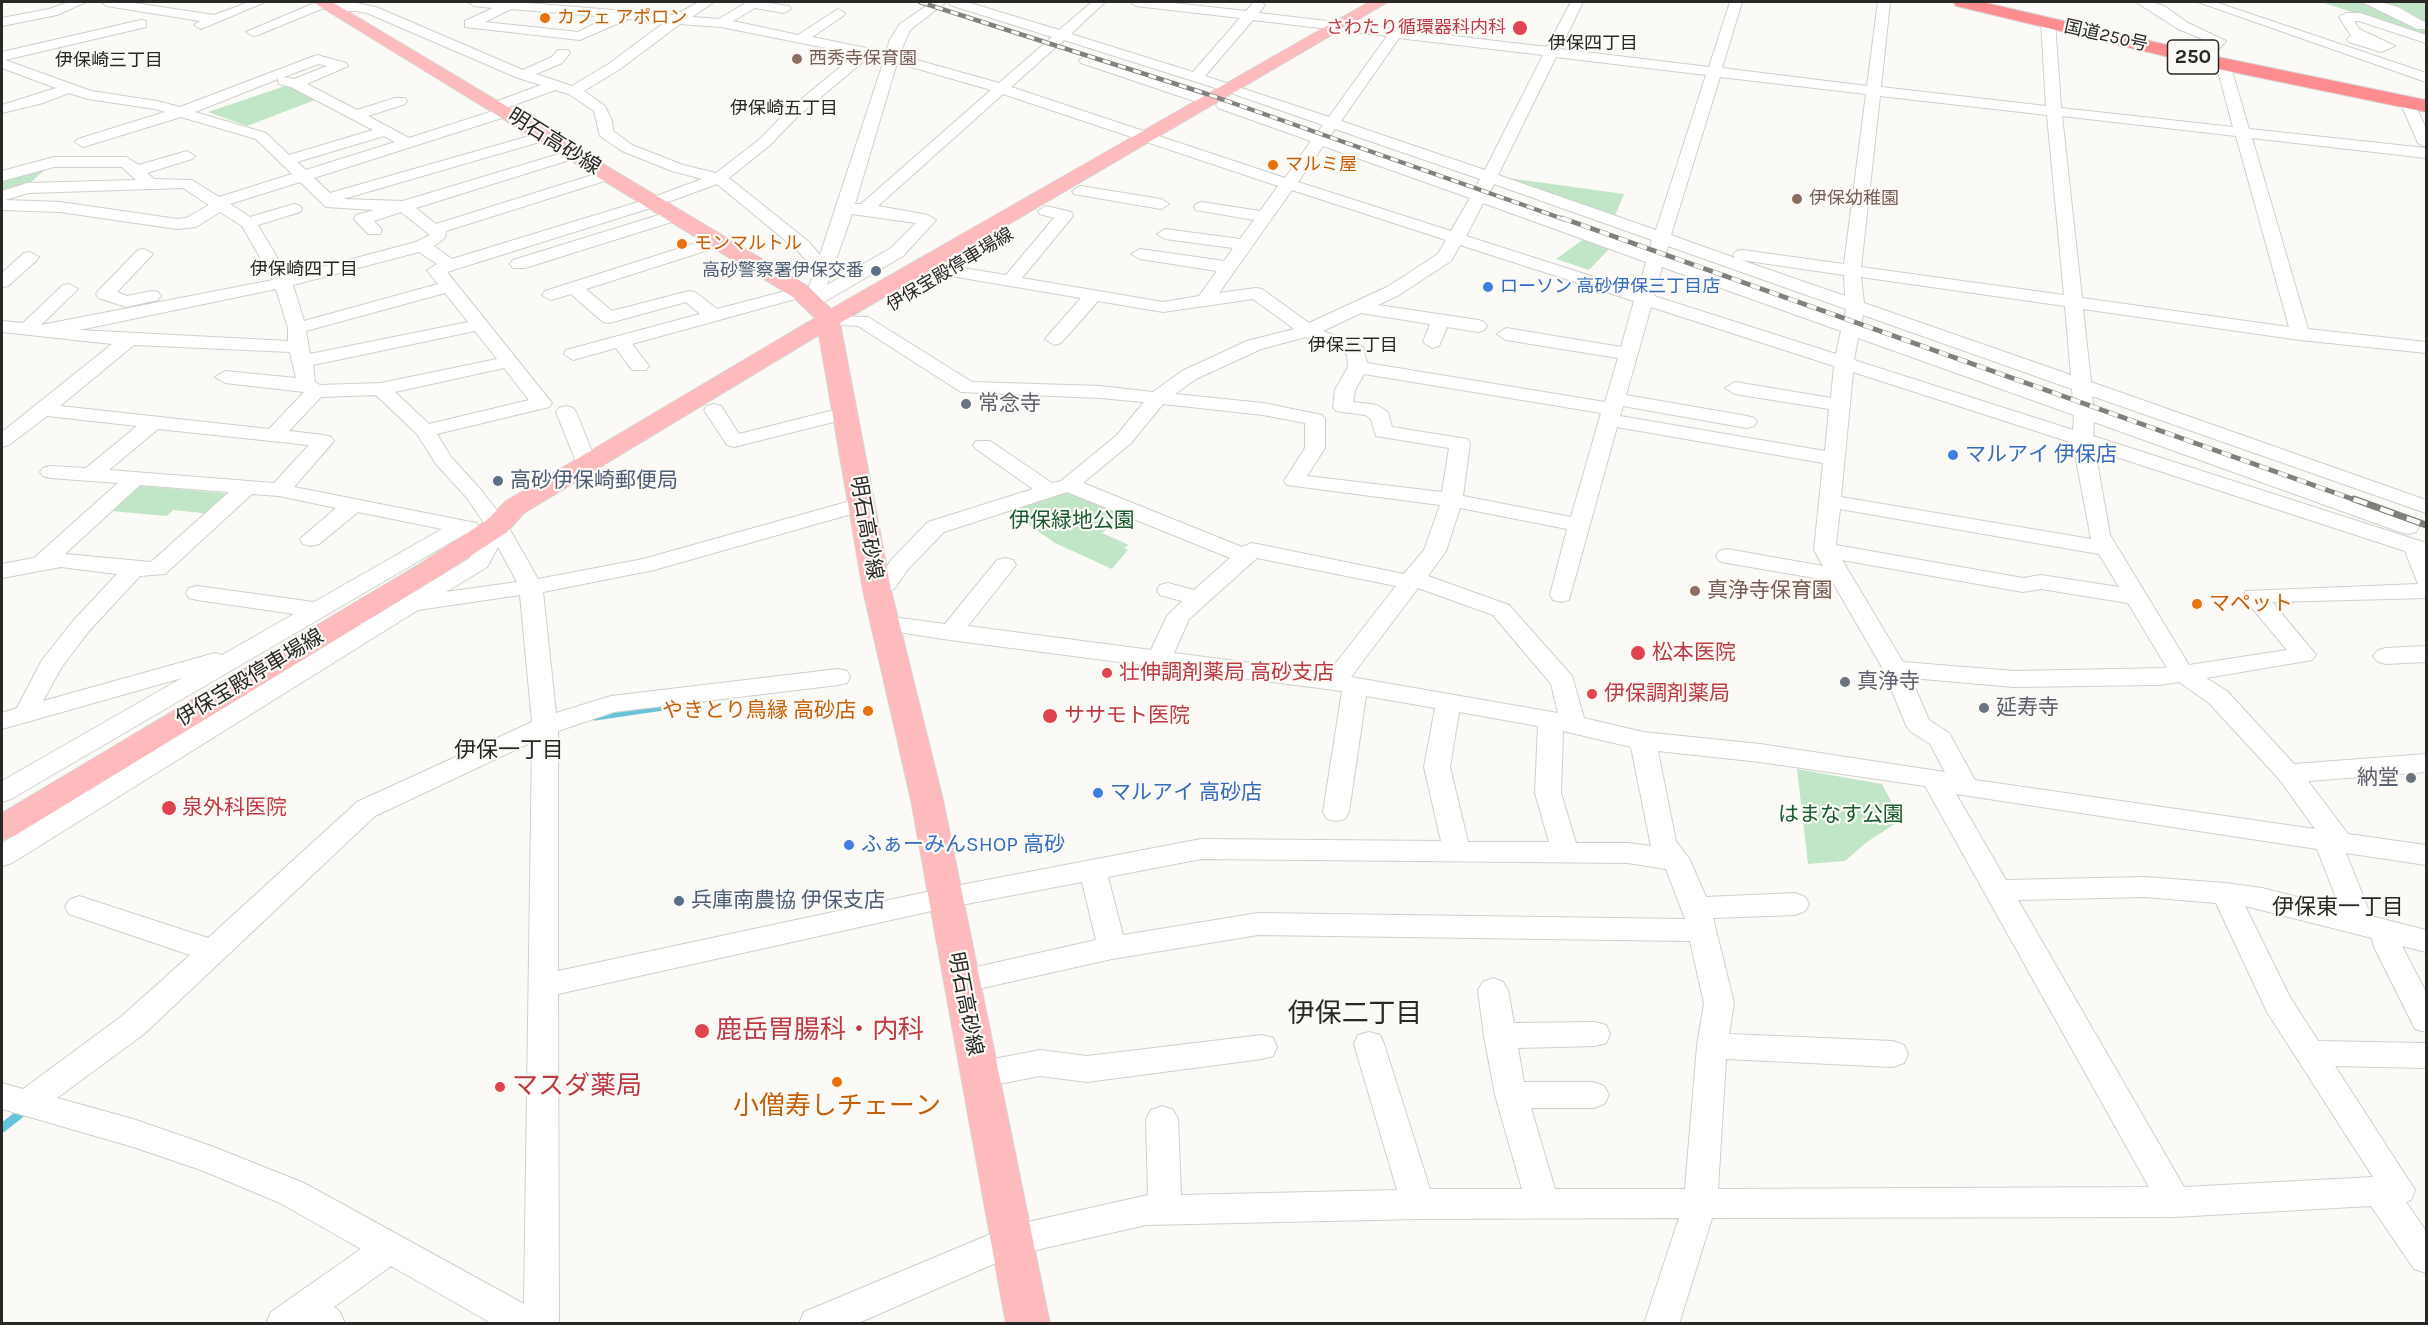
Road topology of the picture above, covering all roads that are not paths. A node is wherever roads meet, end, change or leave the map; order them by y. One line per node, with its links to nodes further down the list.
1 (80, 2): 37 (street)
2 (107, 2): 20 (street)
3 (259, 2): 35 (street)
4 (474, 2): 25 (street)
5 (604, 2): 30 (street)
6 (708, 2): 36 (street)
7 (1099, 2): 49 (street)
8 (1136, 2): 33 (street)
9 (1263, 2): 33 (street)
10 (1380, 2): 42 (main road, 伊保宝殿停車場線)
11 (1399, 2): 42 (main road, 伊保宝殿停車場線)
12 (1577, 2): 57 (street)
13 (1736, 2): 63 (street)
14 (1884, 2): 73 (street)
15 (1962, 2): 39 (highway, 国道250号 / 250)
16 (2009, 2): 58 (highway, 国道250号 / 250)
17 (2142, 2): 45 (street)
18 (2204, 2): 38 (street)
19 (2368, 2): 44 (street)
20 (132, 3): 31 (street)
21 (192, 3): 31 (street)
22 (754, 3): 28 (street); 40 (street)
23 (326, 4): 46 (street); 50 (street); 55 (main road, 明石高砂線)
24 (912, 4): 26 (street)
25 (510, 5): 30 (street); 32 (street)
26 (934, 5): 29 (street); 60 (street)
27 (2262, 6): 38 (street)
28 (784, 9)
29 (953, 9): 49 (street)
30 (588, 11): 32 (street)
31 (170, 12): 35 (street)
32 (629, 15): 36 (street)
33 (1251, 15): 42 (street); 66 (street)
34 (840, 16): 51 (street)
35 (214, 19): 43 (street)
36 (678, 19): 40 (street); 72 (street)
37 (7, 21): 53 (street)
38 (2227, 21): 45 (street); 48 (street)
39 (2048, 22): 62 (highway, 国道250号 / 250); 81 (street)
40 (721, 23): 51 (street)
41 (141, 24): 53 (street)
42 (1346, 26): 47 (street); 74 (main road, 伊保宝殿停車場線)
43 (196, 27)
44 (2427, 29)
45 (2196, 30): 58 (street)
46 (253, 32)
47 (1396, 33): 57 (street); 84 (street)
48 (2296, 33): 52 (street); 67 (street)
49 (1060, 35): 54 (street); 66 (street)
50 (438, 39): 55 (street); 64 (street)
51 (801, 39): 56 (street)
52 (2427, 39)
53 (72, 46): 61 (street)
54 (1042, 46): 71 (street); 74 (street)
55 (404, 51): 79 (main road, 明石高砂線)
56 (867, 52): 60 (street); 102 (street)
57 (1552, 52): 63 (street); 101 (street)
58 (2208, 52): 75 (highway, 国道250号 / 250)
59 (562, 53): 64 (street)
60 (894, 58): 71 (street); 116 (street)
61 (4, 62): 70 (street)
62 (2223, 64): 77 (highway, 国道250号 / 250); 86 (street)
63 (1714, 70): 73 (street); 126 (street)
64 (523, 75): 69 (street)
65 (270, 77): 68 (street); 68 (street); 82 (street)
66 (1195, 78): 74 (street)
67 (2427, 78)
68 (295, 83): 83 (street)
69 (555, 85): 72 (street); 79 (street)
70 (69, 88): 80 (street); 82 (street)
71 (999, 88): 89 (street); 117 (street)
72 (573, 91): 102 (street)
73 (1875, 91): 81 (street); 140 (street)
74 (1226, 97): 84 (street); 88 (street); 89 (main road, 伊保宝殿停車場線)
75 (2427, 98)
76 (400, 100): 83 (street)
77 (2407, 102): 78 (highway, 国道250号 / 250); 92 (street)
78 (2427, 106)
79 (501, 109): 87 (main road, 明石高砂線); 91 (street)
80 (2, 110)
81 (2054, 110): 86 (street); 151 (street)
82 (181, 112): 90 (street); 96 (street)
83 (353, 116): 85 (street)
84 (1331, 123): 88 (street); 101 (street)
85 (383, 132): 91 (street); 96 (street)
86 (2242, 133): 93 (street); 166 (street)
87 (545, 136): 94 (main road, 明石高砂線); 108 (street)
88 (1321, 139): 104 (street); 106 (street)
89 (1153, 140): 104 (street); 105 (main road, 伊保宝殿停車場線); 155 (main road, 伊保宝殿停車場線)
90 (83, 142)
91 (406, 142): 98 (street)
92 (2427, 143)
93 (2427, 153)
94 (574, 154): 99 (main road, 明石高砂線); 113 (street)
95 (187, 156): 97 (street)
96 (288, 160): 98 (street)
97 (136, 171): 100 (street); 103 (street)
98 (303, 174): 108 (street); 109 (street)
99 (608, 175): 115 (main road, 明石高砂線); 124 (street)
100 (2, 176)
101 (1490, 177): 106 (street); 126 (street)
102 (719, 178): 115 (street); 139 (street)
103 (150, 184): 107 (street); 109 (street)
104 (1288, 184): 120 (street); 125 (street)
105 (1080, 191): 110 (street); 119 (main road, 伊保宝殿停車場線)
106 (1480, 195): 125 (street); 135 (street)
107 (2, 196)
108 (328, 198): 113 (street)
109 (219, 204): 112 (street); 121 (street)
110 (1161, 204)
111 (2, 205): 112 (street)
112 (43, 206): 122 (street)
113 (403, 206): 123 (street); 124 (street)
114 (1202, 207): 120 (street)
115 (664, 208): 127 (main road, 明石高砂線); 128 (street); 134 (street)
116 (845, 209): 117 (street); 139 (street)
117 (864, 209): 155 (street)
118 (294, 210): 121 (street)
119 (1046, 211): 141 (main road, 伊保宝殿停車場線); 143 (street)
120 (1264, 217): 129 (street)
121 (248, 223): 142 (street)
122 (23, 224)
123 (374, 230)
124 (433, 230): 130 (street)
125 (1458, 238): 150 (street); 154 (street)
126 (1661, 238): 131 (street); 135 (street)
127 (718, 241): 146 (street); 155 (main road, 明石高砂線)
128 (523, 242): 134 (street); 137 (street)
129 (1245, 245): 138 (street); 138 (street)
130 (422, 246): 137 (street); 142 (street)
131 (1690, 248): 140 (street); 153 (street)
132 (144, 254): 142 (street)
133 (30, 257): 144 (street)
134 (543, 257): 136 (street)
135 (1656, 258): 150 (street); 162 (street)
136 (519, 264)
137 (449, 265): 145 (street)
138 (1229, 267): 152 (street)
139 (823, 268): 155 (street)
140 (1852, 269): 151 (street); 153 (street)
141 (951, 271): 143 (street); 158 (main road, 伊保宝殿停車場線)
142 (280, 276): 163 (street); 171 (street)
143 (1010, 281): 149 (street)
144 (2, 282)
145 (449, 287): 159 (street); 171 (street)
146 (574, 288): 148 (street); 156 (street)
147 (69, 289): 163 (street)
148 (551, 295)
149 (1093, 296): 152 (street); 167 (street)
150 (1644, 298): 174 (street); 176 (street)
151 (2073, 302): 166 (street); 180 (street)
152 (1203, 303): 164 (street)
153 (1855, 305): 162 (street); 180 (street)
154 (1359, 307): 157 (street); 164 (street)
155 (819, 313): 156 (street); 158 (street); 188 (main road, 伊保宝殿停車場線); 191 (main road, 明石高砂線); 200 (main road, 伊保宝殿停車場線)
156 (714, 316): 169 (street)
157 (1442, 320): 161 (street); 170 (street)
158 (862, 321): 184 (street)
159 (478, 325): 171 (street); 175 (street)
160 (2, 326): 163 (street)
161 (1478, 326)
162 (1851, 328): 176 (street); 189 (street)
163 (35, 330): 168 (street)
164 (1308, 331): 178 (street); 184 (street)
165 (1506, 334): 174 (street)
166 (2300, 334): 172 (street)
167 (1054, 339)
168 (129, 340): 171 (street); 187 (street)
169 (620, 341): 173 (street); 177 (street)
170 (1432, 342)
171 (300, 345): 181 (street)
172 (2427, 348)
173 (573, 354)
174 (1628, 354): 186 (street)
175 (507, 362): 183 (street); 194 (street)
176 (1844, 363): 185 (street); 196 (street)
177 (639, 366)
178 (1358, 367): 186 (street); 207 (street)
179 (225, 377): 181 (street)
180 (2079, 383): 189 (street); 211 (street)
181 (311, 388): 183 (street); 195 (street)
182 (1735, 388): 185 (street)
183 (381, 389): 194 (street)
184 (1158, 397): 205 (street); 207 (street)
185 (1840, 405): 199 (street)
186 (1613, 409): 192 (street); 199 (street); 212 (street)
187 (43, 410): 193 (street); 197 (street)
188 (714, 410): 191 (street); 213 (main road, 伊保宝殿停車場線)
189 (2084, 411): 196 (street); 216 (street)
190 (566, 412): 200 (street)
191 (846, 413): 209 (main road, 明石高砂線)
192 (1747, 423)
193 (152, 424): 195 (street); 202 (street)
194 (425, 431): 213 (street)
195 (274, 435): 206 (street)
196 (2084, 440): 216 (street); 217 (street)
197 (2, 441)
198 (983, 445): 205 (street)
199 (1834, 459): 208 (street)
200 (587, 465): 213 (main road, 伊保宝殿停車場線)
201 (50, 472): 202 (street)
202 (91, 475): 203 (street)
203 (135, 479): 204 (street); 221 (street)
204 (246, 488): 206 (street); 223 (street)
205 (1059, 488): 219 (street); 229 (street)
206 (279, 490): 210 (street)
207 (1452, 501): 212 (street); 226 (street)
208 (1830, 501): 217 (street); 218 (street)
209 (861, 504): 228 (street); 229 (main road, 明石高砂線)
210 (352, 506): 214 (street); 215 (street)
211 (2427, 507)
212 (1579, 525): 233 (street)
213 (497, 526): 214 (street); 228 (street); 236 (street); 260 (main road, 伊保宝殿停車場線)
214 (460, 528): 237 (street)
215 (311, 539)
216 (2423, 544): 227 (street)
217 (2108, 549): 234 (street)
218 (1825, 550): 225 (street); 234 (street)
219 (1245, 556): 226 (street); 235 (street)
220 (1727, 556): 225 (street)
221 (43, 562): 223 (street); 224 (street)
222 (1005, 565): 239 (street)
223 (134, 568): 249 (street)
224 (2, 571)
225 (1840, 576): 244 (street)
226 (1411, 580): 247 (street); 251 (street)
227 (2427, 580)
228 (531, 587): 236 (street); 252 (street)
229 (877, 590): 238 (main road, 明石高砂線)
230 (1168, 590): 235 (street)
231 (2427, 591): 245 (street)
232 (196, 593): 237 (street)
233 (1561, 596)
234 (2135, 597): 245 (street)
235 (1199, 598): 243 (street)
236 (408, 605): 265 (street)
237 (318, 610): 240 (street)
238 (885, 623): 239 (street); 270 (main road, 明石高砂線)
239 (950, 633): 243 (street)
240 (252, 650): 249 (street); 258 (street)
241 (2427, 654): 242 (street)
242 (2385, 656)
243 (1159, 660): 247 (street)
244 (1895, 669): 245 (street); 257 (street)
245 (2181, 672): 255 (street)
246 (838, 677): 252 (street)
247 (1344, 684): 248 (street); 259 (street)
248 (1448, 702): 251 (street); 262 (street)
249 (30, 713): 250 (street)
250 (2, 721)
251 (1562, 722): 253 (street); 263 (street)
252 (545, 726): 277 (street); 279 (street)
253 (1643, 741): 256 (street); 266 (street)
254 (2427, 763): 255 (street)
255 (2288, 773): 261 (street)
256 (1934, 778): 257 (street); 268 (street)
257 (1965, 788): 261 (street)
258 (2, 794)
259 (1336, 812)
260 (2, 828)
261 (2335, 843): 264 (street); 274 (street)
262 (1457, 852): 263 (street); 267 (street)
263 (1565, 852): 266 (street)
264 (2427, 855)
265 (2, 856)
266 (1676, 861): 273 (street)
267 (1093, 870): 270 (street); 276 (street)
268 (2000, 890): 269 (street); 296 (street)
269 (2225, 893): 274 (street); 287 (street)
270 (945, 898): 278 (main road, 明石高砂線); 279 (street)
271 (1795, 904): 273 (street)
272 (79, 907): 277 (street)
273 (1699, 919): 276 (street); 285 (street)
274 (2372, 926): 275 (street); 281 (street)
275 (2427, 940)
276 (1112, 948): 278 (street)
277 (212, 951): 293 (street)
278 (960, 981): 290 (main road, 明石高砂線)
279 (543, 986): 306 (street)
280 (1493, 990): 283 (street)
281 (2427, 1020)
282 (1595, 1034): 283 (street)
283 (1499, 1036): 291 (street)
284 (1369, 1044): 298 (street)
285 (1712, 1046): 288 (street); 297 (street)
286 (1262, 1047): 290 (street)
287 (2311, 1053): 289 (street); 295 (street)
288 (1893, 1054)
289 (2427, 1055)
290 (978, 1075): 301 (main road, 明石高砂線)
291 (1511, 1095): 292 (street); 299 (street)
292 (1593, 1095)
293 (14, 1100): 302 (street)
294 (1162, 1119): 300 (street)
295 (2379, 1191): 296 (street); 303 (street)
296 (2175, 1202): 297 (street)
297 (1700, 1203): 299 (street); 309 (street)
298 (1418, 1204): 299 (street); 300 (street)
299 (1543, 1204)
300 (1166, 1210): 301 (street)
301 (1010, 1241): 307 (street); 308 (main road, 明石高砂線)
302 (390, 1247): 304 (street); 305 (street)
303 (2427, 1258)
304 (306, 1318)
305 (528, 1323)
306 (541, 1323)
307 (816, 1323)
308 (1028, 1323)
309 (1660, 1323)

